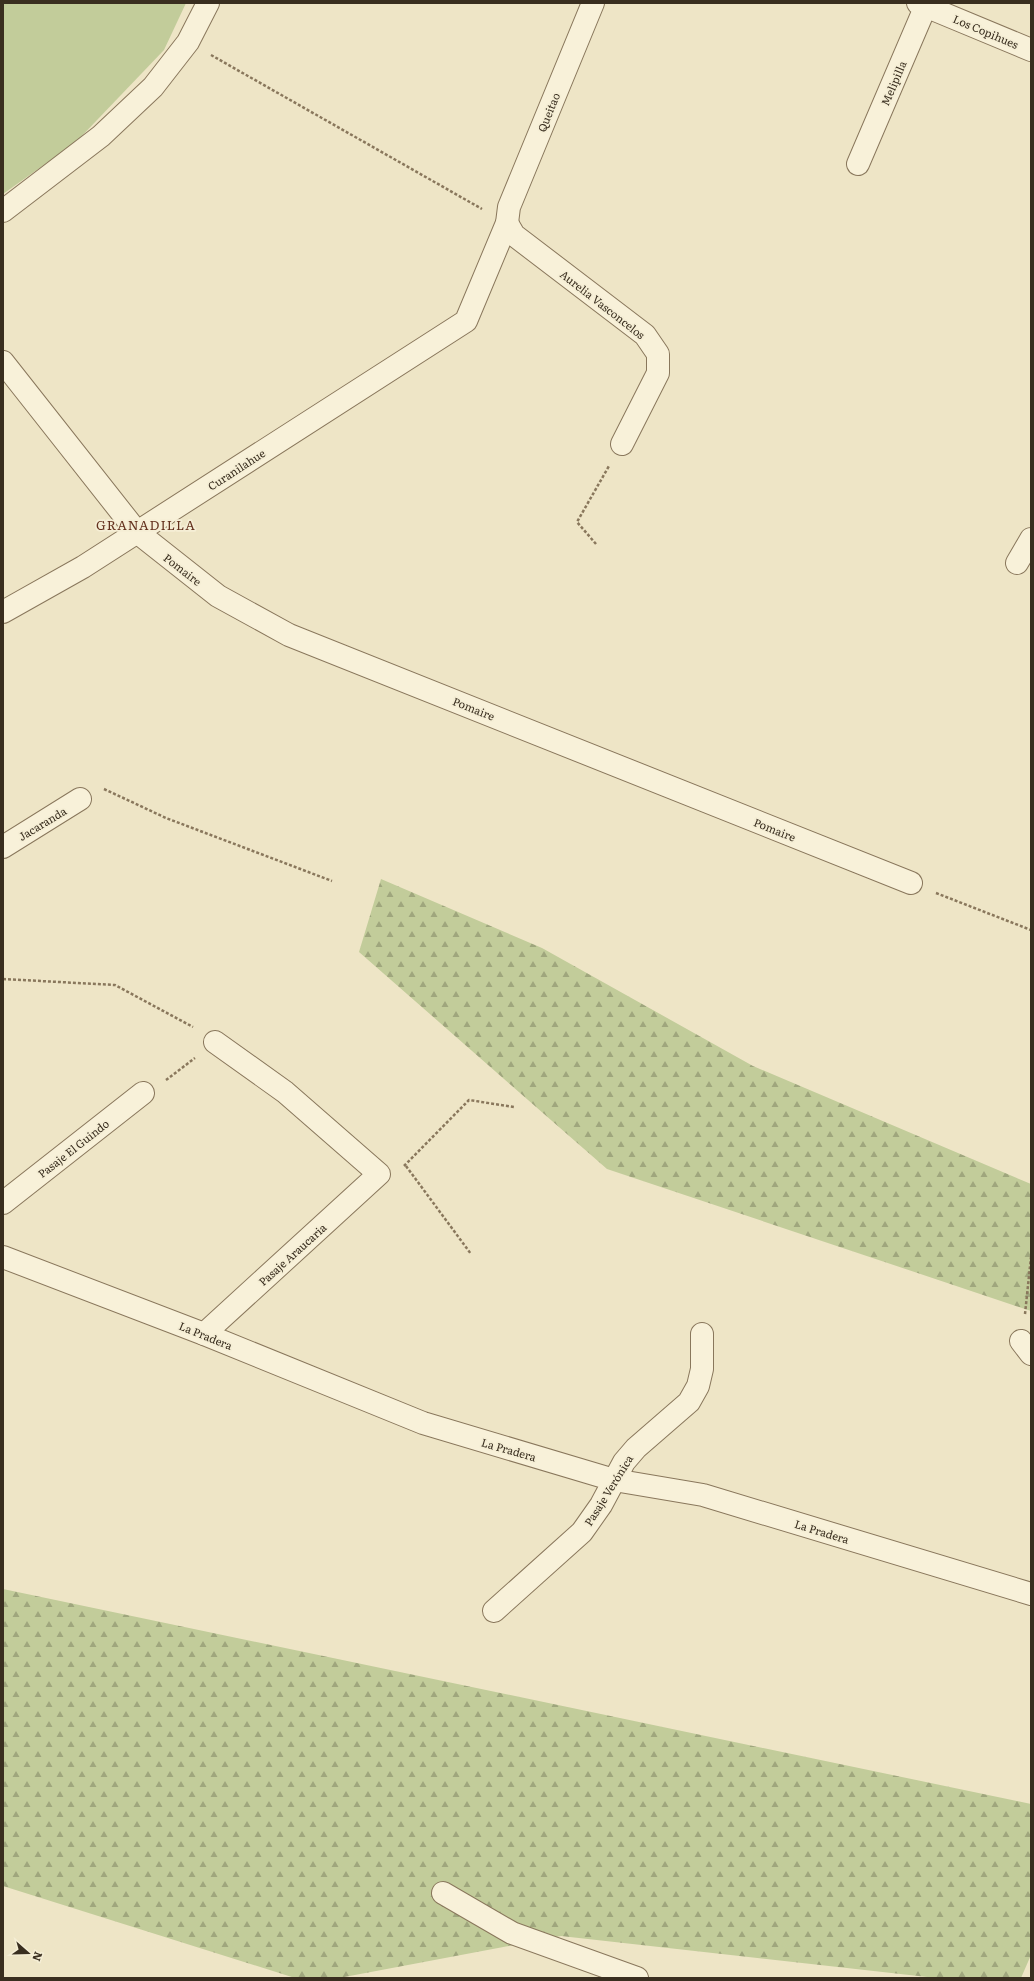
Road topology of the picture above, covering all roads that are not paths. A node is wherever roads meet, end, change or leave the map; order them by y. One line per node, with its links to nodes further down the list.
1 (208, 3): 6 (street)
2 (593, 3): 7 (street, Queitao)
3 (924, 4): 4 (street, Los Copihues); 5 (street, Melipilla)
4 (1031, 50)
5 (858, 164)
6 (3, 211)
7 (507, 223): 8 (street, Queitao); 10 (street, Aurelia Vasconcelos)
8 (466, 321): 11 (street, Curanilahue)
9 (3, 362): 11 (street, Pomaire)
10 (622, 444)
11 (137, 532): 14 (street, Curanilahue); 17 (street, Pomaire)
12 (1031, 539): 13 (street)
13 (1017, 563)
14 (3, 612)
15 (80, 799): 16 (street, Jacaranda)
16 (3, 846)
17 (912, 883)
18 (215, 1042): 22 (street, Pasaje Araucaria)
19 (142, 1093): 20 (street, Pasaje El Guindo)
20 (3, 1203)
21 (3, 1257): 22 (street, La Pradera)
22 (204, 1334): 24 (street, La Pradera)
23 (702, 1334): 24 (street, Pasaje Verónica)
24 (614, 1480): 25 (street, La Pradera); 26 (street, Pasaje Verónica)
25 (1031, 1594)
26 (494, 1612)
27 (443, 1893): 28 (street)
28 (637, 1978)

